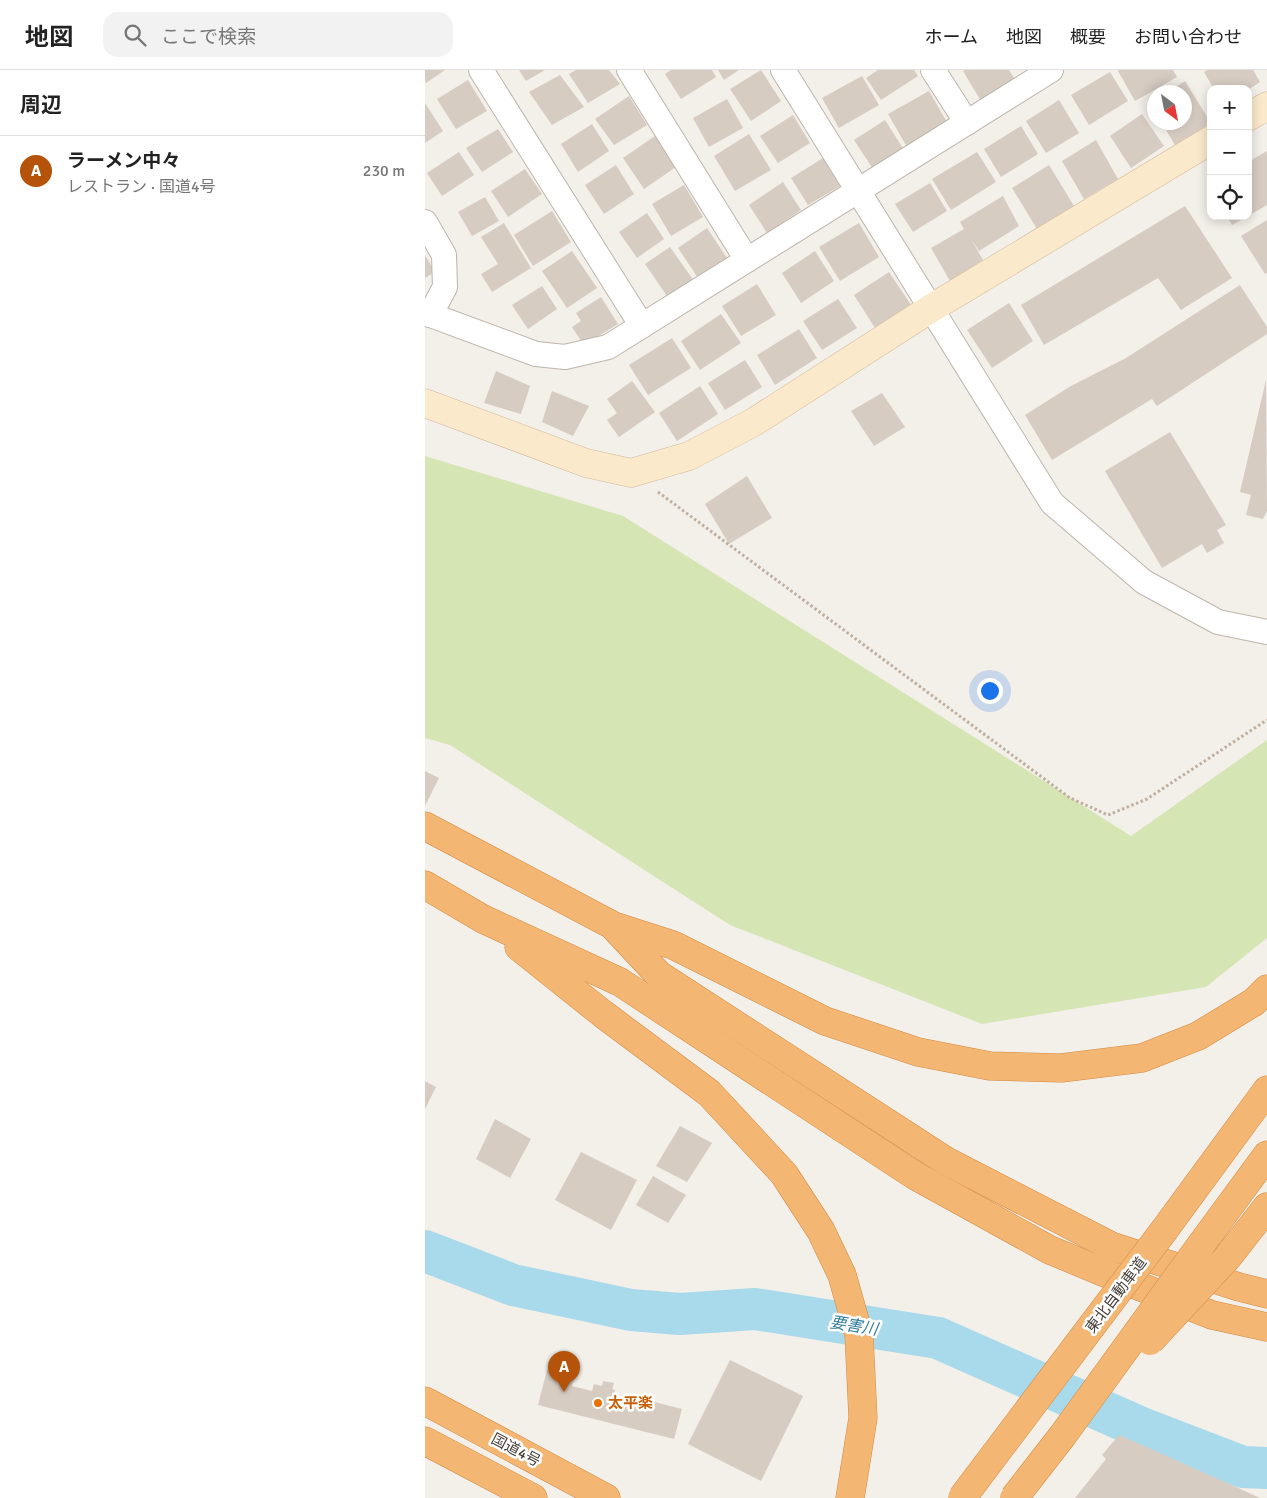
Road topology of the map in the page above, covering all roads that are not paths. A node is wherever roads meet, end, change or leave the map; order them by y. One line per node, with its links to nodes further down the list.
1 (481, 70): 15 (street)
2 (629, 70): 12 (street)
3 (783, 70): 10 (street)
4 (933, 70): 8 (street)
5 (1051, 70): 8 (street)
6 (1267, 106): 7 (street)
7 (1252, 115)
8 (967, 123): 10 (street)
9 (1207, 142): 13 (street)
10 (858, 190): 12 (street); 13 (street)
11 (425, 222): 14 (street)
12 (747, 260): 15 (street)
13 (930, 309): 16 (street); 17 (street)
14 (427, 314): 15 (street)
15 (642, 326)
16 (425, 403)
17 (1267, 632)
18 (425, 826): 21 (highway)
19 (425, 885): 20 (highway)
20 (483, 919): 27 (highway); 33 (highway)
21 (614, 926): 22 (highway); 26 (highway)
22 (1267, 989)
23 (1267, 1090): 34 (highway, 東北自動車道, bridge)
24 (1267, 1155): 29 (highway, bridge)
25 (1267, 1207): 29 (highway, bridge)
26 (1267, 1294)
27 (1267, 1327)
28 (425, 1401): 32 (highway, 国道4号)
29 (1063, 1435): 35 (highway, bridge)
30 (425, 1441): 31 (highway)
31 (533, 1498)
32 (606, 1498)
33 (850, 1498)
34 (962, 1498)
35 (1014, 1498)

